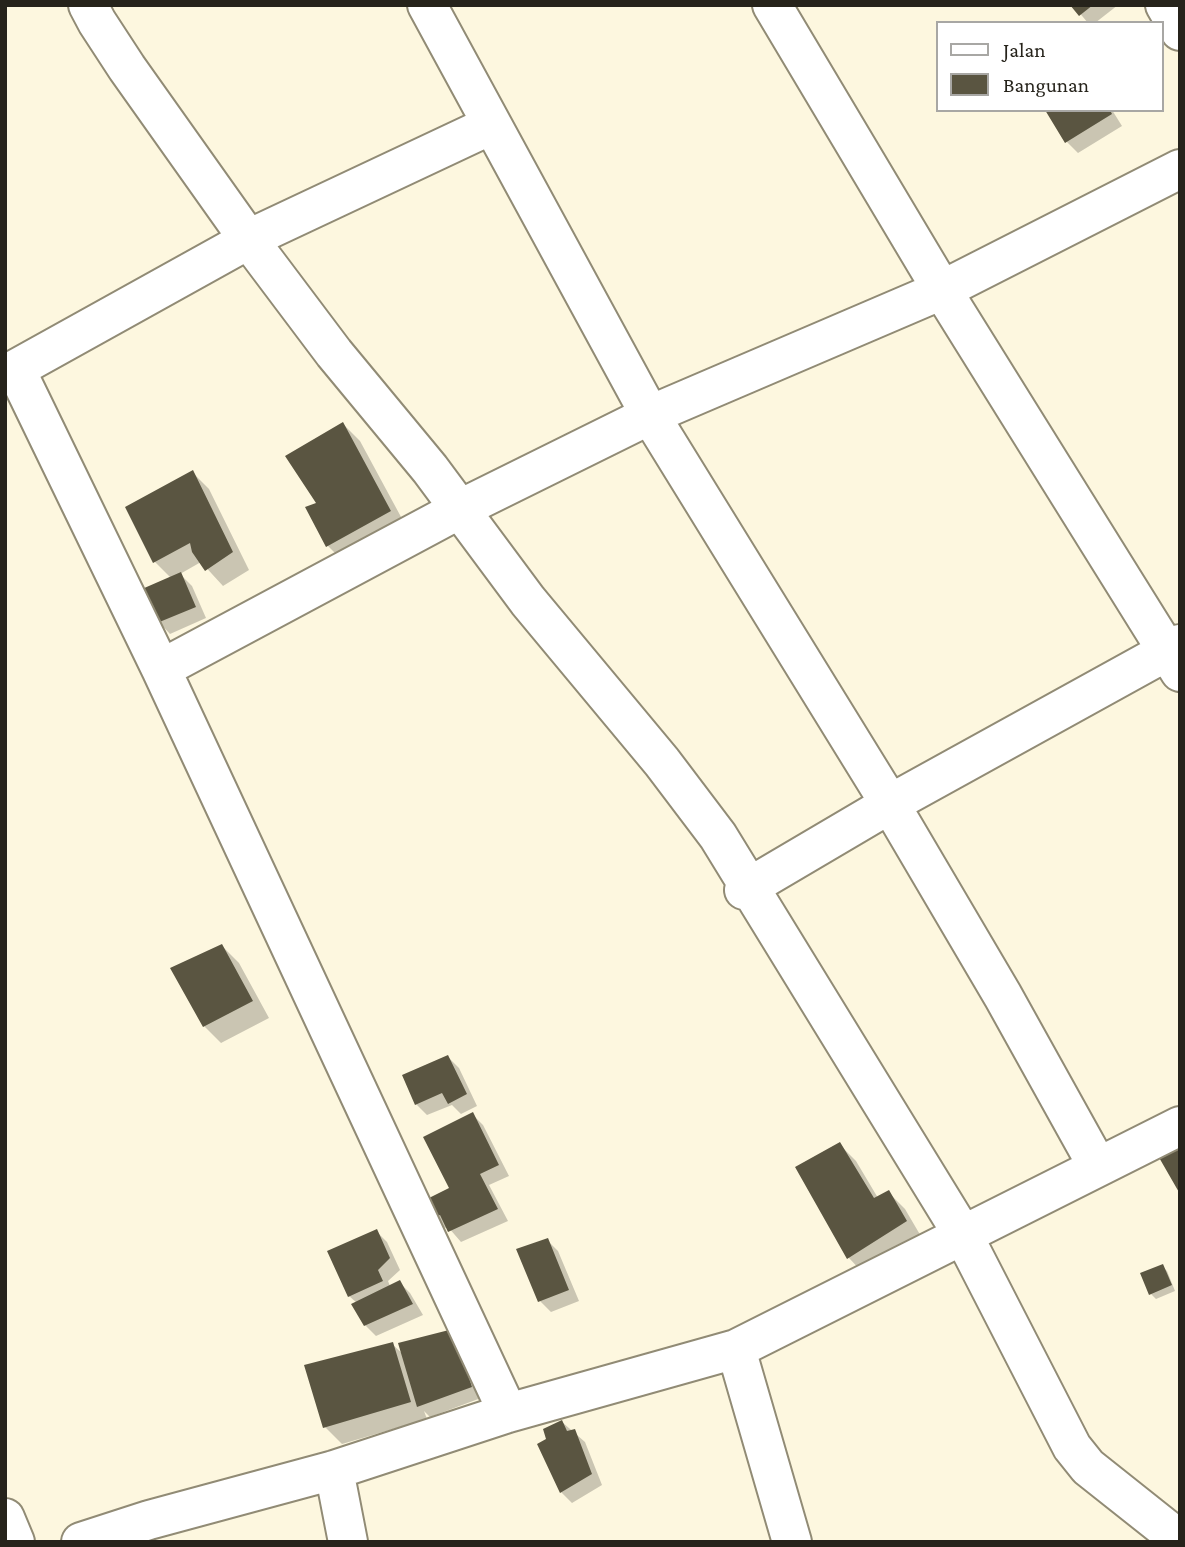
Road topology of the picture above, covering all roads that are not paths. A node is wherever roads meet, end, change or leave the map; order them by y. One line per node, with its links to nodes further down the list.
1 (88, 5): 8 (street)
2 (426, 5): 6 (street)
3 (772, 5): 9 (street)
4 (1165, 5): 5 (street)
5 (1180, 31)
6 (491, 125): 8 (street); 11 (street)
7 (1180, 169): 9 (street)
8 (249, 240): 10 (street); 12 (street)
9 (942, 290): 11 (street); 13 (street)
10 (11, 372): 14 (street)
11 (650, 415): 12 (street); 15 (street)
12 (460, 509): 14 (street); 16 (street)
13 (1176, 655): 15 (street)
14 (161, 668): 21 (street)
15 (890, 804): 16 (street); 18 (street)
16 (747, 889): 19 (street)
17 (1180, 1126): 18 (street)
18 (1098, 1167): 19 (street)
19 (963, 1235): 20 (street); 24 (street)
20 (736, 1349): 21 (street); 28 (street)
21 (508, 1413): 22 (street)
22 (334, 1470): 26 (street); 27 (street)
23 (5, 1518): 25 (street)
24 (1180, 1540)
25 (15, 1542)
26 (81, 1542)
27 (348, 1542)
28 (792, 1542)

